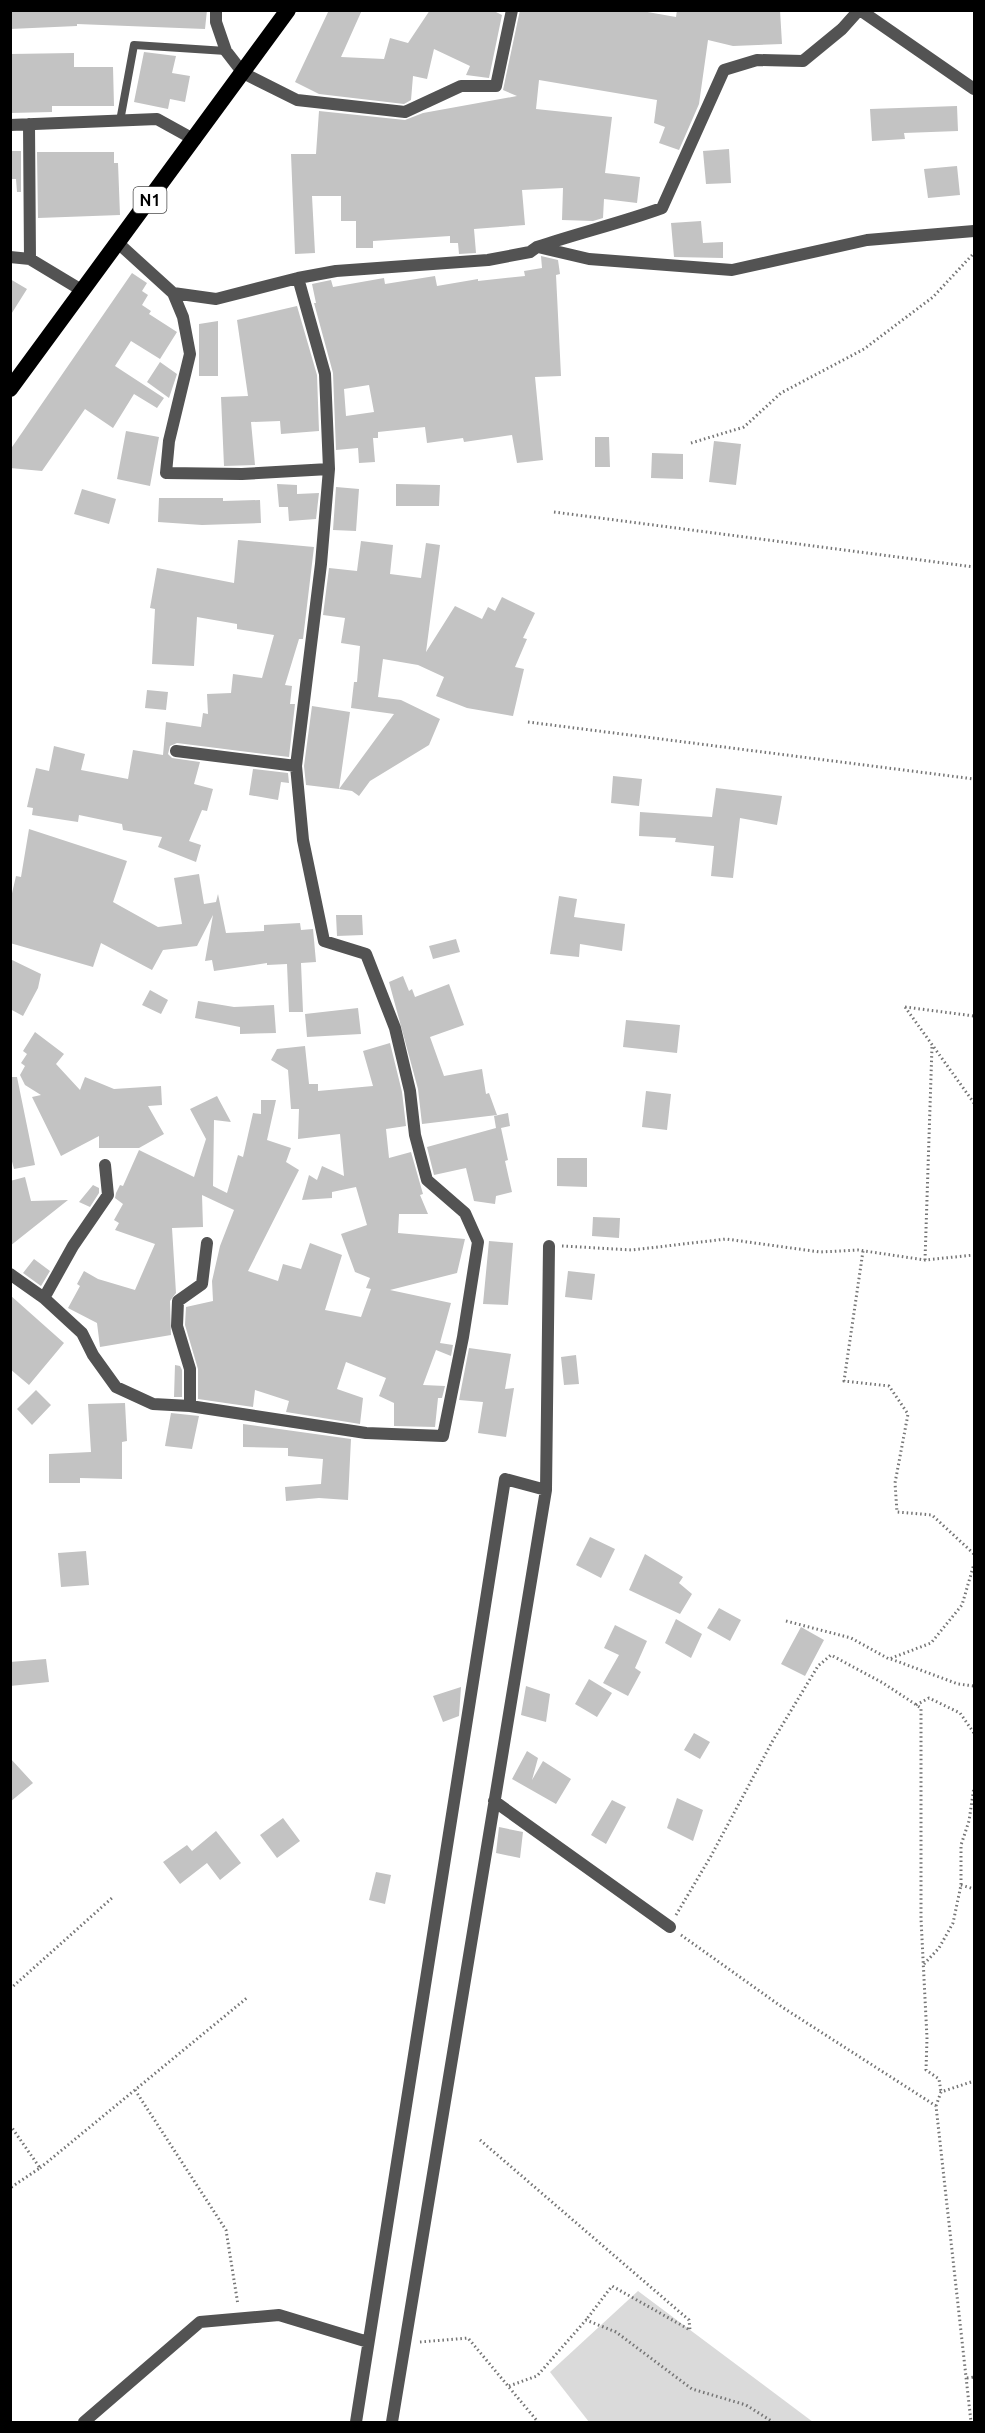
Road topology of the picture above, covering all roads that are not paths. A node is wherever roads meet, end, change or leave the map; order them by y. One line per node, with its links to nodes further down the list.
1 (216, 10): 5 (street)
2 (288, 10): 6 (highway, N1)
3 (512, 10): 6 (street)
4 (859, 10): 7 (street); 14 (street)
5 (226, 51): 6 (street); 8 (lane)
6 (243, 73): 11 (highway, N1)
7 (975, 89)
8 (120, 121): 9 (street); 11 (street)
9 (29, 124): 10 (street); 16 (street)
10 (10, 125)
11 (195, 140): 13 (highway, N1)
12 (975, 231): 14 (street)
13 (118, 243): 18 (highway, N1); 19 (street)
14 (537, 247): 17 (street)
15 (10, 257): 16 (street)
16 (30, 259): 18 (street)
17 (298, 278): 19 (street); 21 (street)
18 (83, 291): 20 (highway, N1)
19 (173, 293): 21 (street)
20 (10, 389)
21 (329, 469): 23 (street)
22 (176, 751): 23 (street)
23 (296, 766): 29 (street)
24 (105, 1165): 28 (street)
25 (207, 1243): 29 (street)
26 (549, 1246): 30 (street)
27 (10, 1274): 28 (street)
28 (44, 1298): 29 (street)
29 (190, 1407)
30 (546, 1490): 31 (street); 33 (street)
31 (494, 1801): 32 (street); 36 (street)
32 (670, 1927)
33 (369, 2342): 34 (street); 35 (street)
34 (84, 2422)
35 (356, 2422)
36 (392, 2422)

